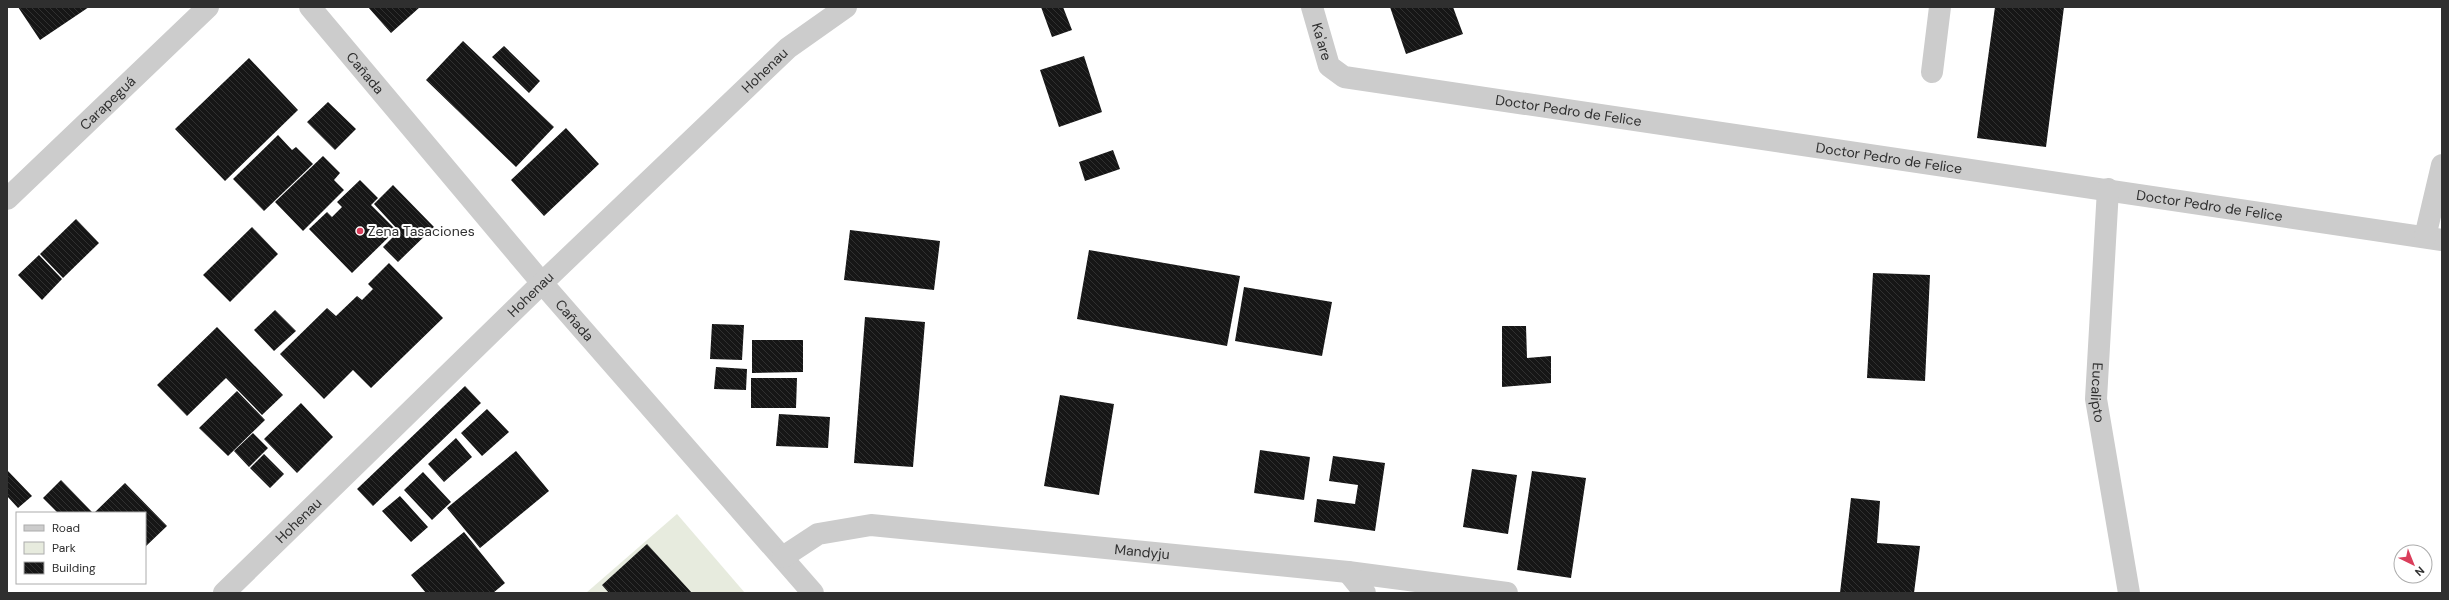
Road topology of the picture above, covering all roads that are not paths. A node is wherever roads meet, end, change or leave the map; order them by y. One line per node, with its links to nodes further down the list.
1 (208, 7): 10 (street, Carapeguá)
2 (310, 7): 12 (street, Cañada)
3 (846, 7): 12 (street, Hohenau)
4 (1312, 7): 7 (street, Ka'are)
5 (1940, 7): 6 (street)
6 (1932, 72)
7 (1338, 73): 9 (street, Doctor Pedro de Felice)
8 (2442, 165): 11 (street)
9 (2108, 189): 11 (street, Doctor Pedro de Felice); 19 (street, Eucalipto)
10 (7, 199)
11 (2434, 238)
12 (542, 283): 13 (street, Cañada); 15 (street, Hohenau)
13 (783, 557): 14 (street, Mandyju); 16 (street, Cañada)
14 (1348, 572): 17 (street); 18 (street, Mandyju)
15 (224, 593)
16 (813, 593)
17 (1365, 593)
18 (1507, 593)
19 (2129, 593)

